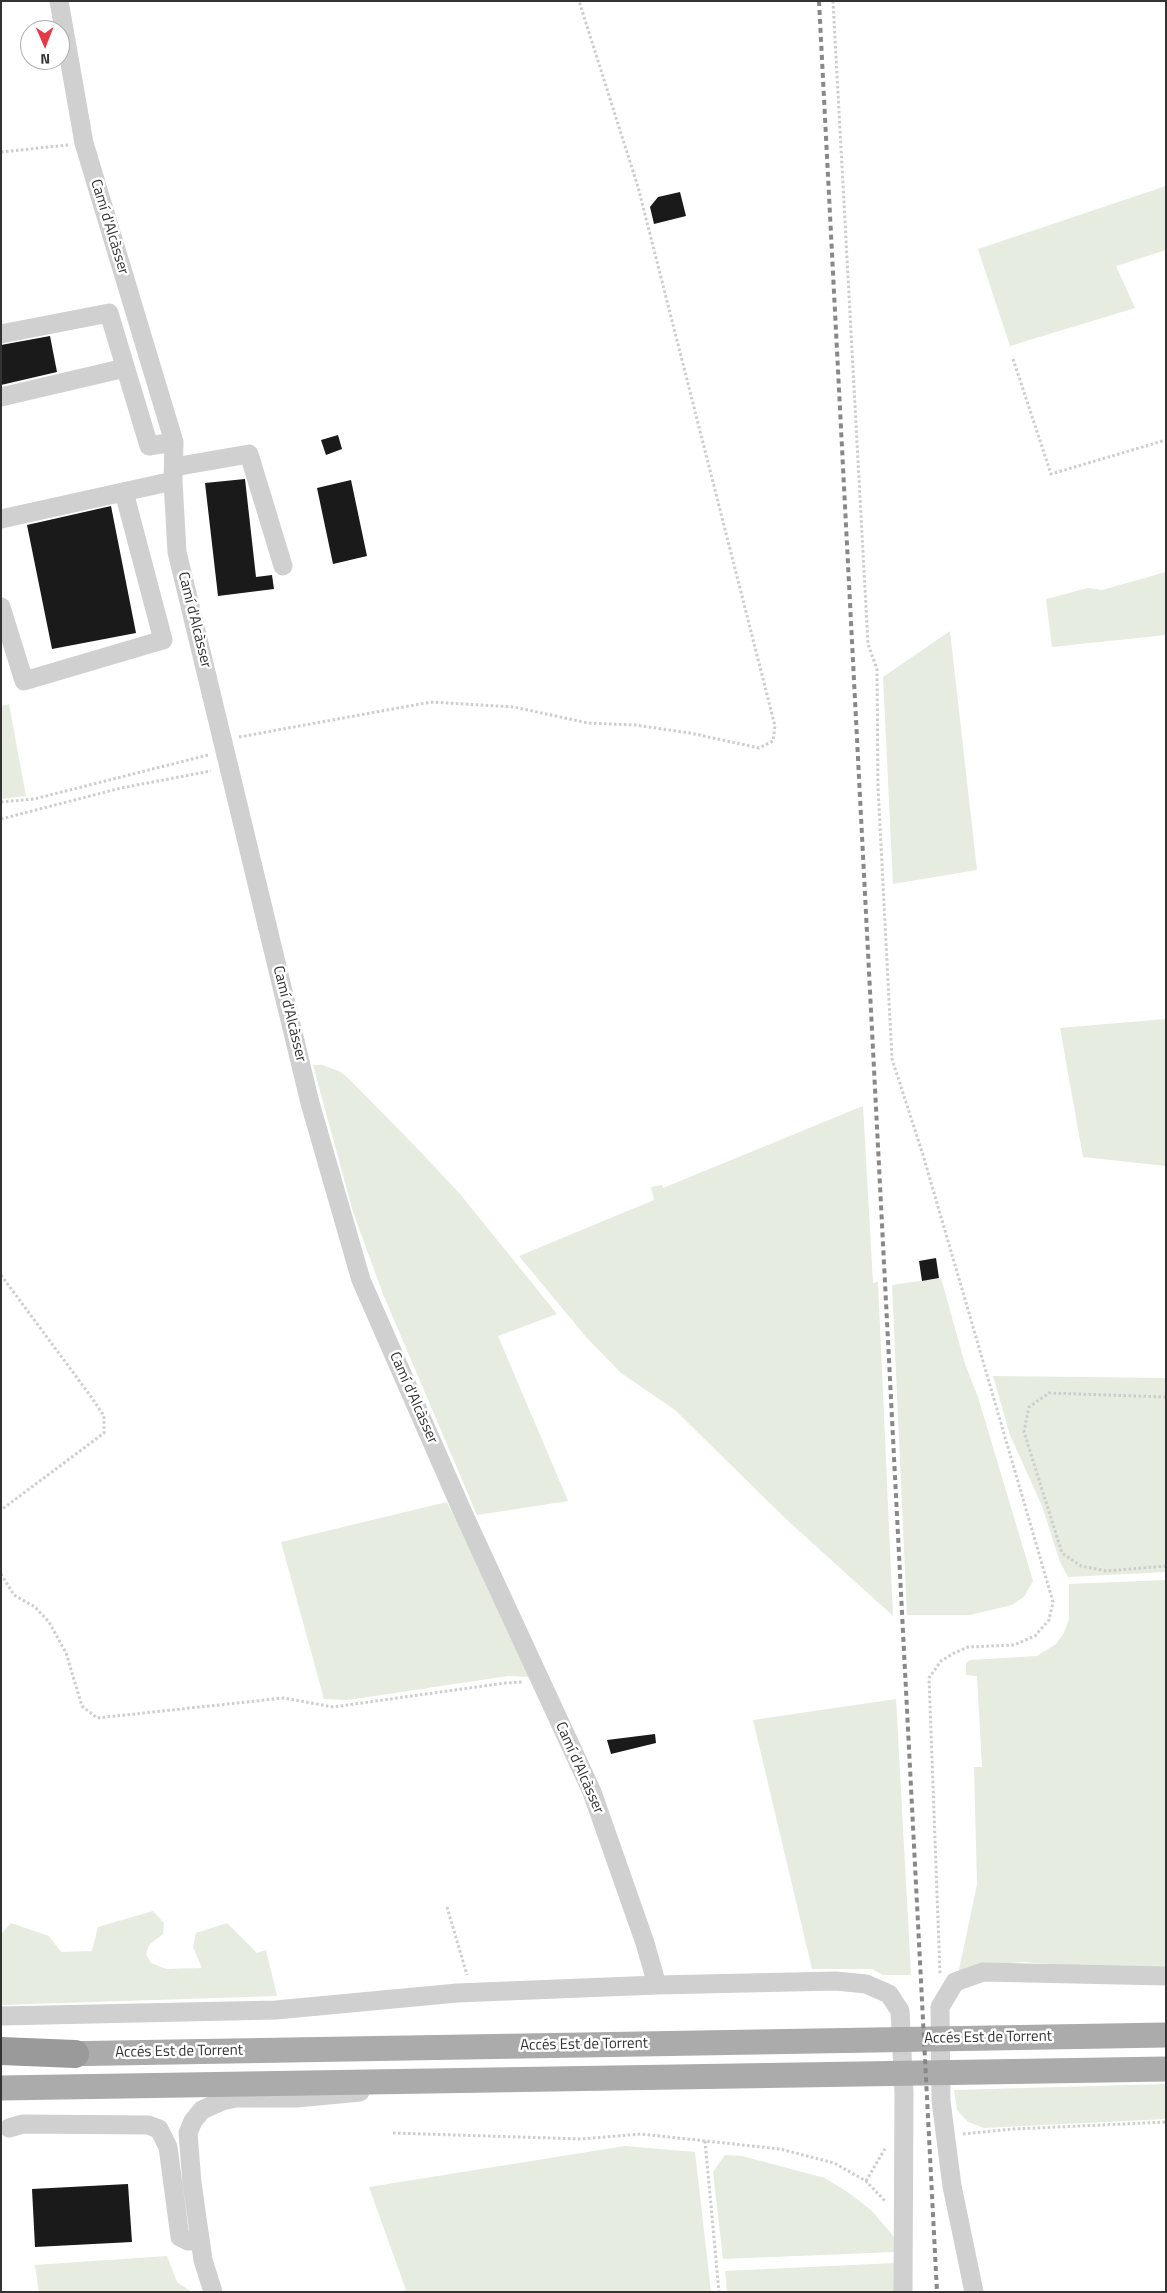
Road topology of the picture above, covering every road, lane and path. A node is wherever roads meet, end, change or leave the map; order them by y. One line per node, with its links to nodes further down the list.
1 (59, 1): 4 (street, Camí d'Alcàsser)
2 (579, 1): 17 (path)
3 (833, 1): 31 (path)
4 (84, 143): 5 (path); 11 (street, Camí d'Alcàsser)
5 (1, 152)
6 (1, 334): 8 (street)
7 (1014, 359): 10 (path)
8 (125, 368): 9 (street); 11 (street)
9 (1, 398)
10 (1166, 440)
11 (174, 442): 12 (street, Camí d'Alcàsser)
12 (173, 474): 13 (street); 15 (street); 17 (street, Camí d'Alcàsser)
13 (124, 492): 14 (street); 16 (street)
14 (1, 519)
15 (283, 566)
16 (1, 607)
17 (225, 746): 19 (path); 26 (street, Camí d'Alcàsser)
18 (211, 771): 20 (path)
19 (1, 802)
20 (1, 818)
21 (1, 1275): 23 (path)
22 (1166, 1397): 24 (path)
23 (1, 1510)
24 (1166, 1566)
25 (1, 1574): 26 (path)
26 (541, 1682): 29 (street, Camí d'Alcàsser)
27 (447, 1907): 30 (path)
28 (1166, 1976): 31 (street)
29 (657, 1985): 30 (street); 45 (street)
30 (472, 1993): 32 (street)
31 (940, 2007): 43 (street)
32 (1, 2016)
33 (1166, 2035): 35 (main road, Accés Est de Torrent)
34 (1, 2051): 35 (highway)
35 (75, 2054): 36 (main road, Accés Est de Torrent)
36 (1, 2055)
37 (1166, 2070): 38 (main road)
38 (417, 2082): 39 (main road); 46 (street)
39 (1, 2088)
40 (1166, 2122): 43 (path)
41 (9, 2128): 46 (street)
42 (393, 2133): 44 (path)
43 (945, 2135): 50 (street)
44 (705, 2140): 45 (path); 48 (path)
45 (903, 2221): 49 (street)
46 (200, 2241): 47 (street)
47 (213, 2292)
48 (719, 2292)
49 (902, 2292)
50 (974, 2292)

